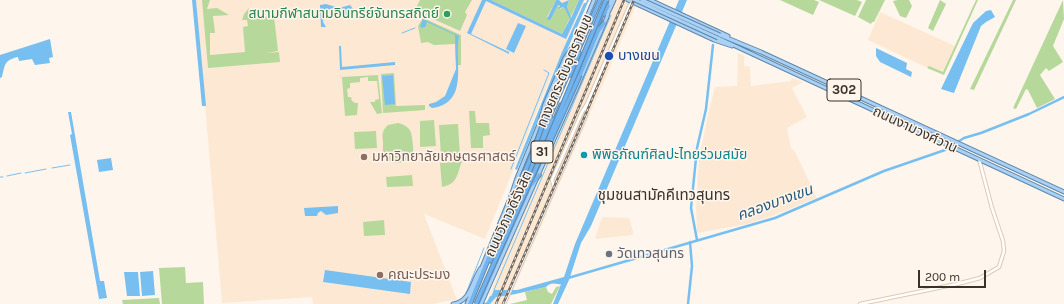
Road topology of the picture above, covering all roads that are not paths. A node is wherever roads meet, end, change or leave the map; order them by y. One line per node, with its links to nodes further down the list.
1 (594, 0): 14 (main road, ถนนวิภาวดีรังสิต / 31)
2 (601, 0): 19 (highway, ถนนวิภาวดีรังสิต / 31); 29 (highway, ทางยกระดับอุตราภิมุข / 31, bridge)
3 (607, 0): 11 (highway, ถนนวิภาวดีรังสิต / 31); 28 (highway, ทางยกระดับอุตราภิมุข / 31, bridge)
4 (612, 0): 8 (main road, ถนนวิภาวดีรังสิต / 31); 10 (main road)
5 (631, 0): 9 (main road); 13 (main road, ถนนงามวงศ์วาน / 302, bridge); 18 (street)
6 (642, 0): 9 (main road); 13 (main road, ถนนงามวงศ์วาน / 302, bridge)
7 (650, 0): 15 (main road)
8 (608, 6): 10 (main road, ถนนวิภาวดีรังสิต / 31); 11 (highway)
9 (645, 8): 16 (main road)
10 (606, 17): 12 (main road, ถนนวิภาวดีรังสิต / 31)
11 (599, 22): 22 (highway, ถนนวิภาวดีรังสิต / 31)
12 (604, 23): 21 (main road, ถนนวิภาวดีรังสิต / 31); 28 (highway, bridge)
13 (719, 36): 15 (main road, ถนนงามวงศ์วาน / 302); 16 (main road, ถนนงามวงศ์วาน / 302)
14 (577, 39): 17 (highway); 26 (main road, ถนนวิภาวดีรังสิต / 31)
15 (736, 41): 24 (main road, ถนนงามวงศ์วาน / 302)
16 (739, 48): 20 (main road, ถนนงามวงศ์วาน / 302)
17 (573, 52): 19 (highway); 29 (highway, bridge)
18 (587, 104): 23 (street); 23 (street)
19 (551, 115): 25 (highway, ถนนวิภาวดีรังสิต / 31)
20 (979, 159): 27 (main road, ถนนงามวงศ์วาน / 302); 35 (street)
21 (539, 175): 22 (highway); 31 (main road, ถนนวิภาวดีรังสิต / 31)
22 (529, 188): 31 (highway, ถนนวิภาวดีรังสิต / 31)
23 (554, 188): 34 (street)
24 (1064, 192)
25 (515, 194): 26 (highway); 32 (highway, ถนนวิภาวดีรังสิต / 31)
26 (511, 196): 30 (main road, ถนนวิภาวดีรังสิต / 31)
27 (1064, 199)
28 (508, 233): 31 (highway, ทางยกระดับอุตราภิมุข / 31, bridge)
29 (502, 234): 32 (highway, ทางยกระดับอุตราภิมุข / 31)
30 (484, 265): 32 (main road, ถนนวิภาวดีรังสิต / 31); 33 (main road)
31 (480, 302)
32 (470, 303)
33 (453, 304)
34 (504, 304)
35 (860, 304)

